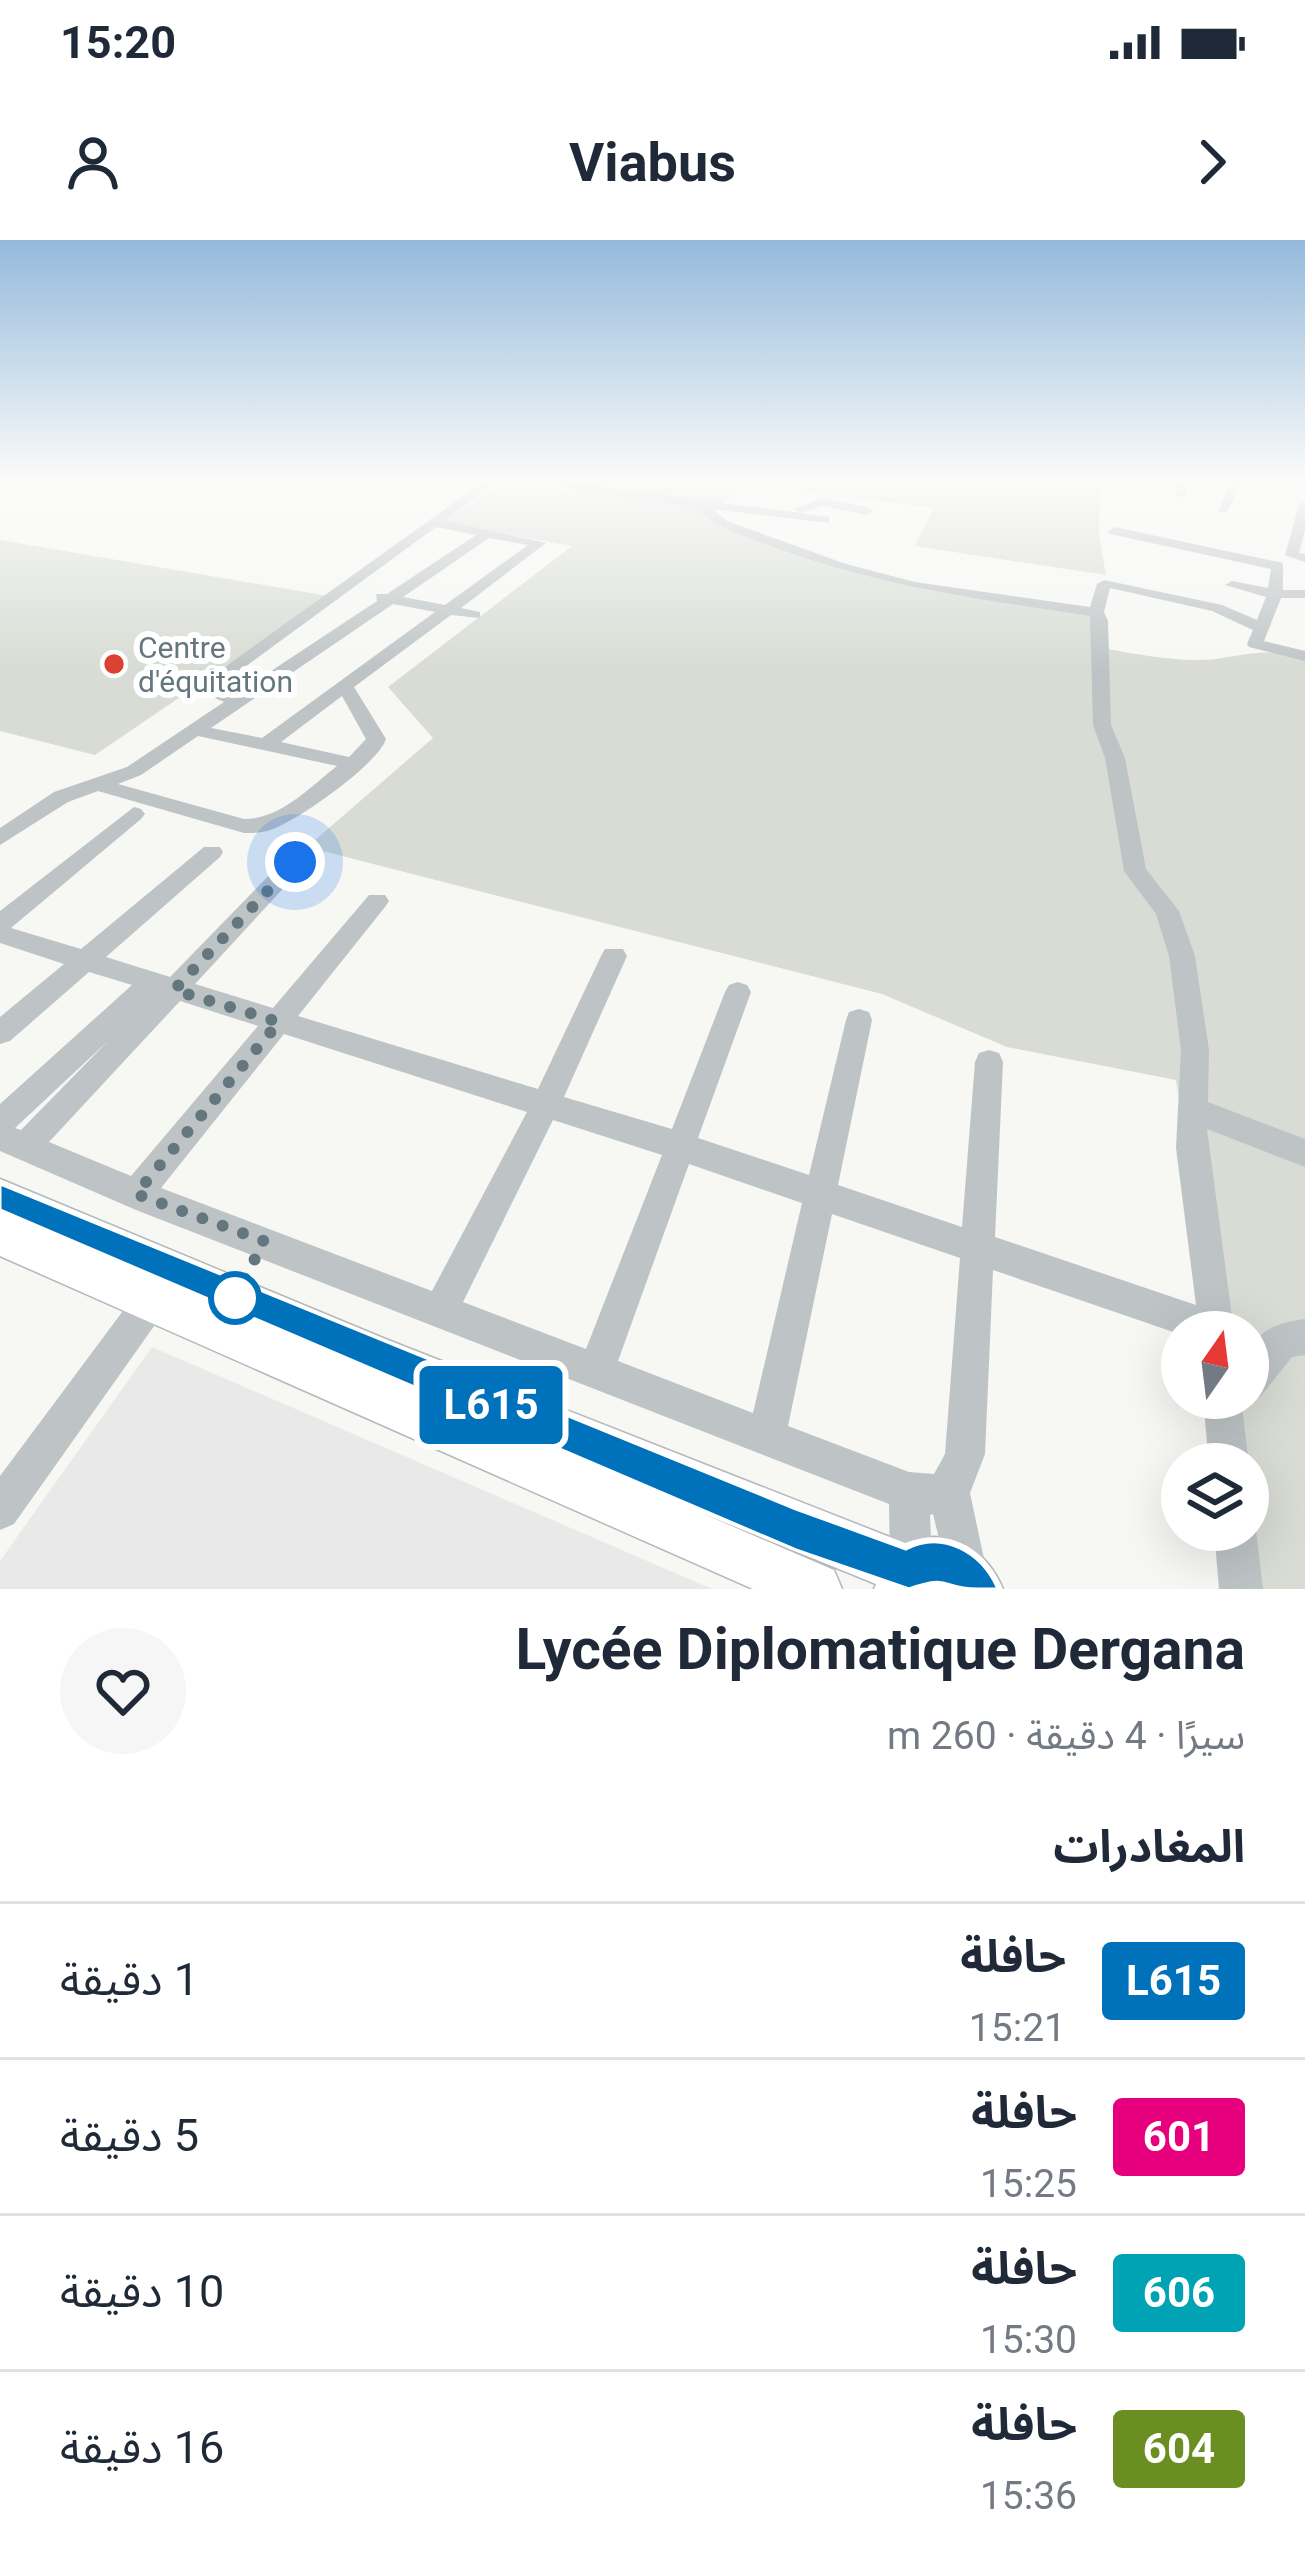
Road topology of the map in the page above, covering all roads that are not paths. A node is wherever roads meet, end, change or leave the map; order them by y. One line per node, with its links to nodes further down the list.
1 (403, 544): 9 (street)
2 (466, 544): 12 (street)
3 (538, 544): 13 (street)
4 (788, 544): 14 (street)
5 (1178, 544): 6 (street)
6 (1278, 566): 7 (street); 10 (street)
7 (1305, 572)
8 (1232, 585): 10 (street)
9 (338, 590): 12 (street); 19 (street)
10 (1275, 594): 11 (street); 16 (street)
11 (1305, 594)
12 (386, 598): 13 (street); 19 (street)
13 (447, 610): 15 (street); 18 (street)
14 (1096, 613): 16 (street); 39 (street)
15 (475, 615)
16 (1261, 628): 17 (street)
17 (1305, 656)
18 (345, 686): 21 (street); 22 (street)
19 (233, 700): 20 (street); 23 (street)
20 (196, 730): 21 (street); 23 (street)
21 (266, 744): 22 (street)
22 (356, 764): 23 (street)
23 (98, 784): 25 (street)
24 (134, 814): 29 (street)
25 (0, 838)
26 (212, 852): 31 (street)
27 (295, 862): 32 (street)
28 (377, 901): 35 (street)
29 (0, 929): 31 (street)
30 (614, 956): 38 (street)
31 (82, 960): 32 (street); 36 (street)
32 (163, 987): 35 (street); 40 (street); 41 (street)
33 (738, 992): 42 (street)
34 (859, 1021): 44 (street)
35 (279, 1022): 38 (street); 45 (street)
36 (0, 1033)
37 (988, 1062): 48 (street)
38 (546, 1104): 42 (street); 50 (street)
39 (1192, 1110): 43 (street); 52 (street)
40 (0, 1124)
41 (12, 1142): 45 (street)
42 (679, 1146): 44 (street); 55 (street)
43 (1305, 1153)
44 (820, 1193): 48 (street); 56 (street)
45 (136, 1194): 50 (street)
46 (0, 1199): 60 (main road)
47 (0, 1235): 49 (main road)
48 (976, 1246): 51 (street); 57 (street)
49 (152, 1300): 58 (street); 62 (main road)
50 (441, 1309): 55 (street)
51 (1161, 1311)
52 (1214, 1311)
53 (1305, 1337): 54 (street)
54 (1269, 1356)
55 (597, 1369): 56 (street)
56 (767, 1436): 57 (street)
57 (929, 1491): 60 (street); 61 (street)
58 (0, 1510)
59 (1237, 1551): 63 (street)
60 (907, 1576): 61 (main road)
61 (971, 1582)
62 (815, 1589)
63 (1241, 1589)

